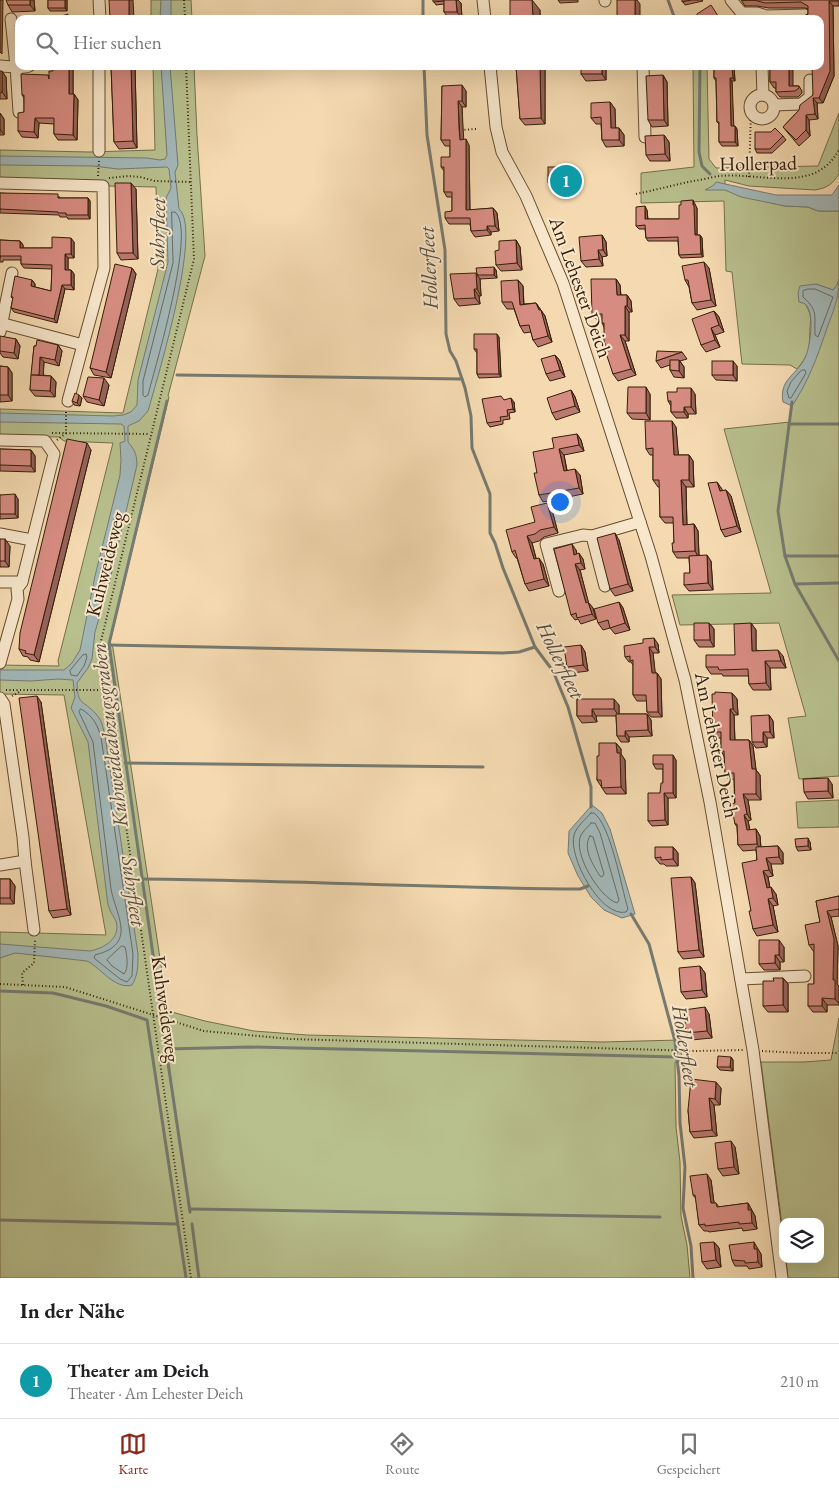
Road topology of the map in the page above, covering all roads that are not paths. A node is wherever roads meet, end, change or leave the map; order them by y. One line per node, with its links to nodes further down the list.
1 (99, 0): 4 (street)
2 (483, 0): 5 (street)
3 (731, 0): 6 (street)
4 (100, 15)
5 (485, 15)
6 (743, 15)
7 (748, 15): 8 (street)
8 (763, 15)
9 (11, 19): 10 (street)
10 (15, 57)
11 (0, 66): 12 (street)
12 (15, 66)
13 (16, 70): 21 (street)
14 (99, 70): 23 (street)
15 (490, 70): 30 (street, Am Lehester Deich)
16 (643, 70): 22 (street)
17 (762, 70): 19 (street)
18 (810, 80): 20 (street)
19 (762, 95): 20 (street); 20 (street)
20 (774, 105)
21 (19, 112)
22 (645, 137)
23 (99, 151)
24 (0, 183): 27 (street)
25 (12, 273): 26 (street)
26 (0, 326): 27 (street)
27 (83, 345): 28 (street)
28 (67, 405)
29 (0, 440): 33 (street)
30 (640, 522): 32 (street); 44 (street, Am Lehester Deich)
31 (0, 534): 33 (street)
32 (592, 536): 36 (street); 37 (street)
33 (32, 540): 35 (street)
34 (0, 582): 35 (street)
35 (22, 582): 38 (street)
36 (605, 586)
37 (559, 591)
38 (0, 663)
39 (0, 698): 40 (street)
40 (25, 861): 41 (street); 42 (street)
41 (0, 865)
42 (34, 935)
43 (805, 976): 44 (street)
44 (741, 979): 45 (street, Am Lehester Deich)
45 (782, 1278)

